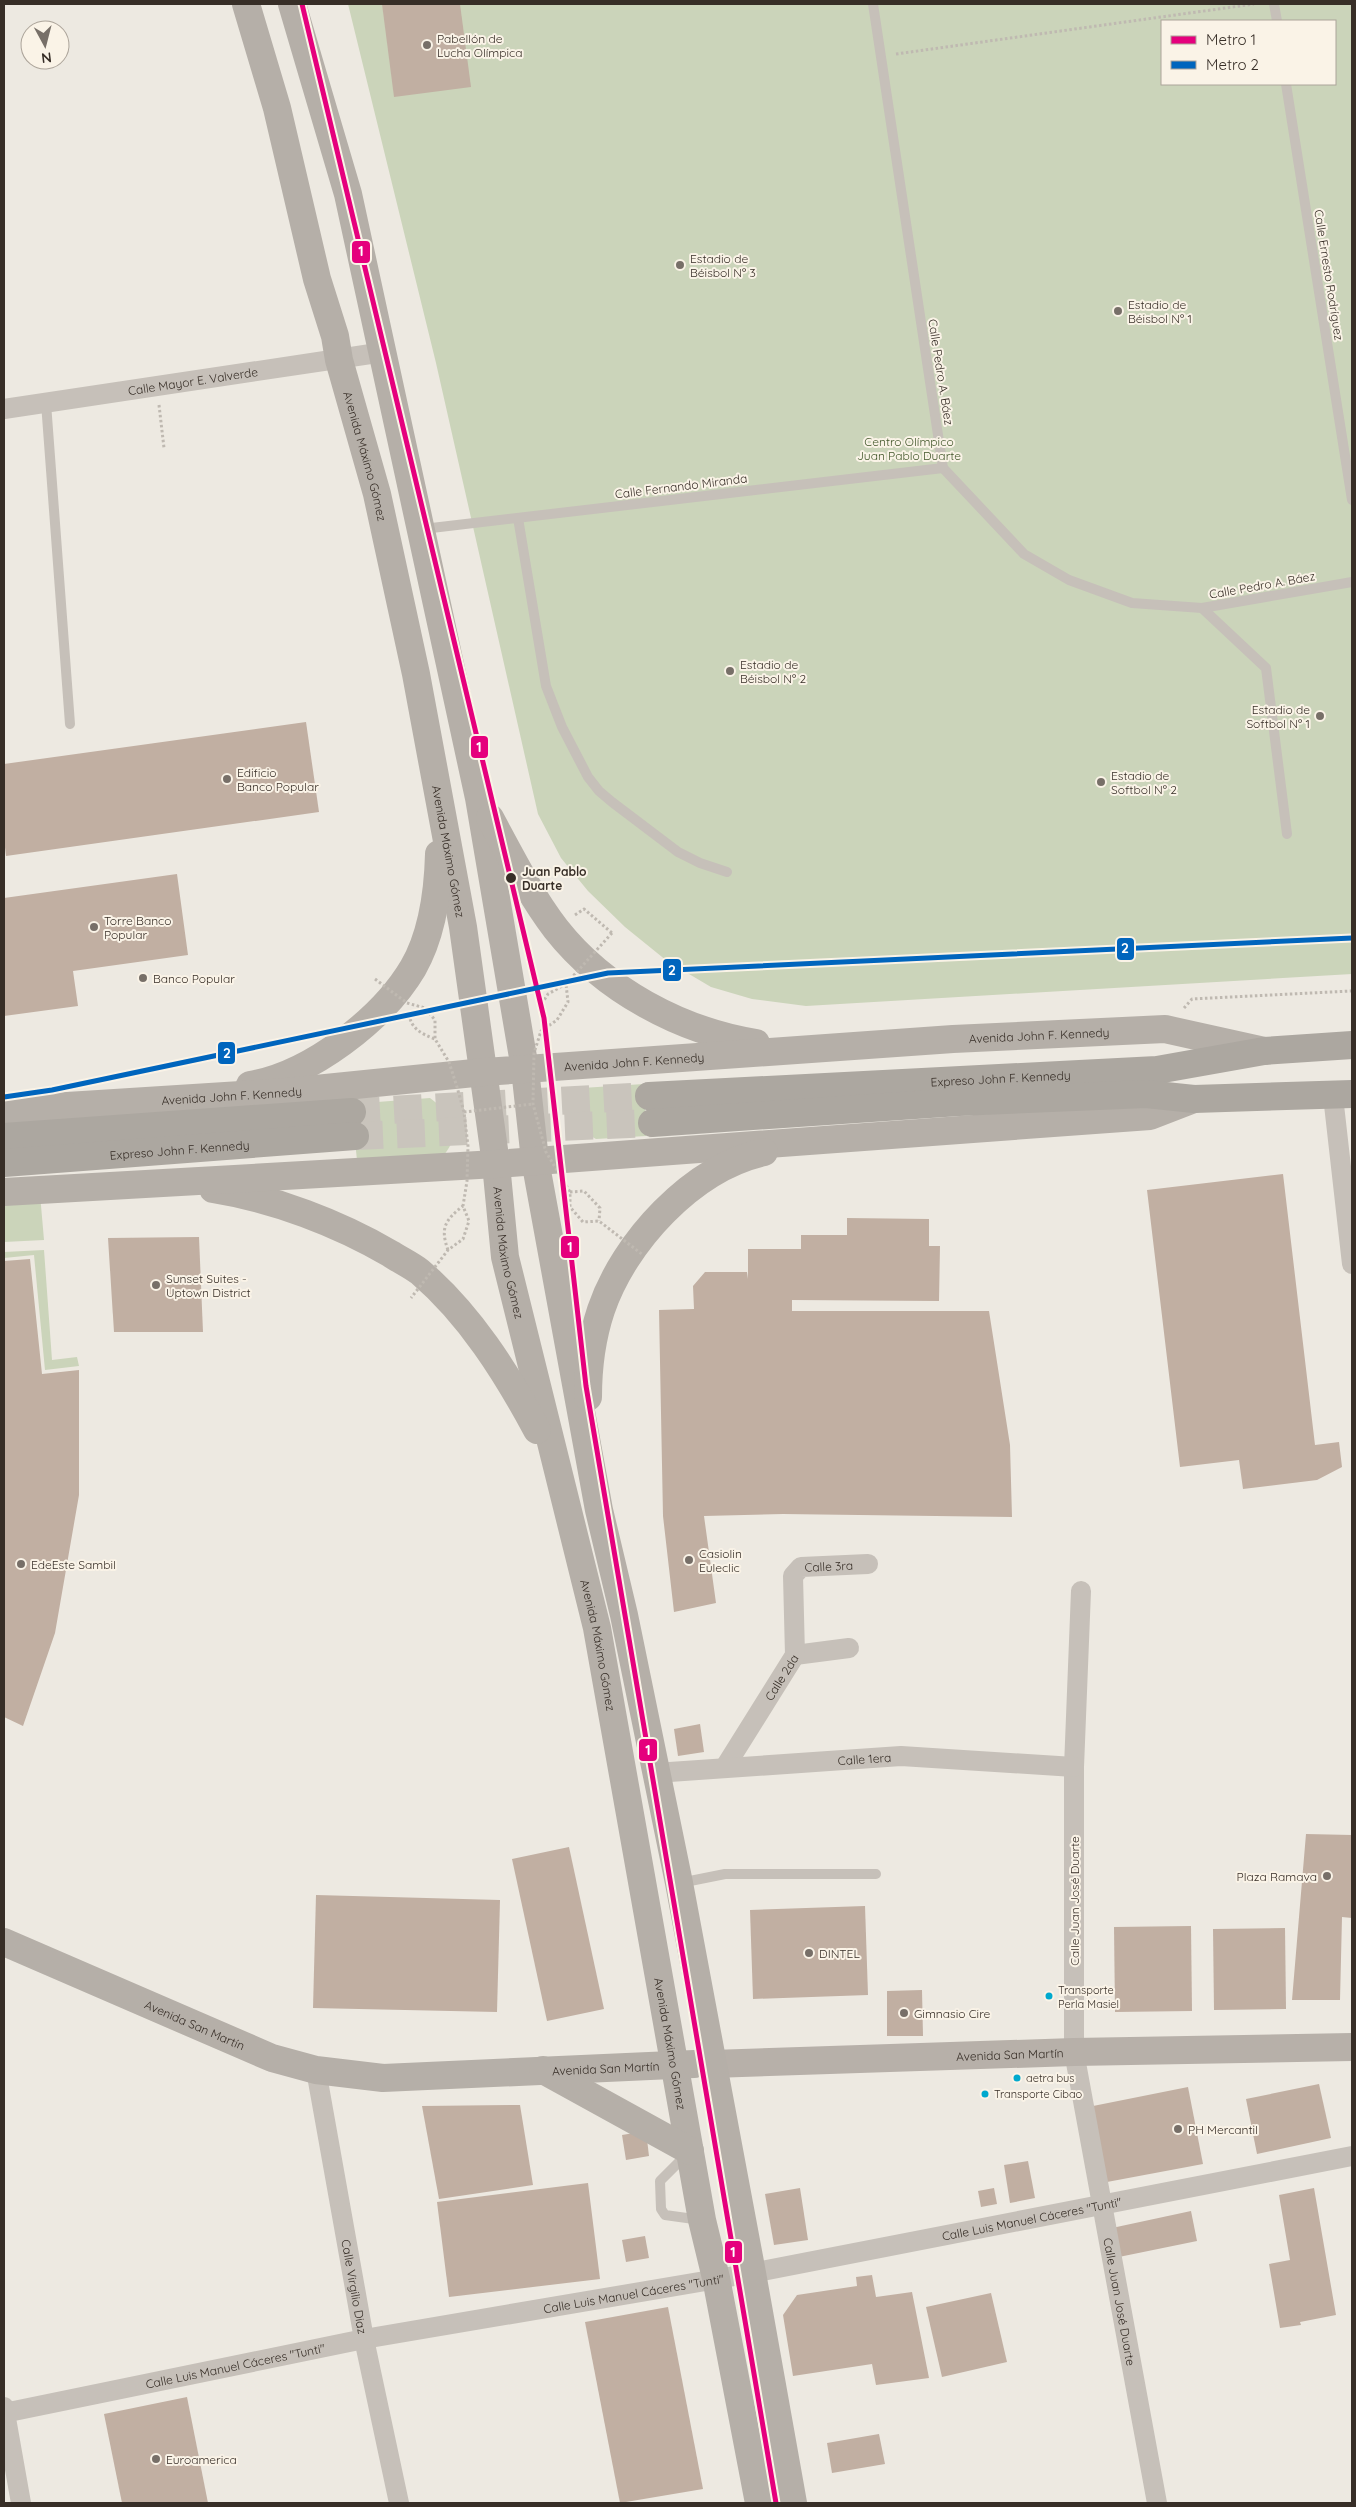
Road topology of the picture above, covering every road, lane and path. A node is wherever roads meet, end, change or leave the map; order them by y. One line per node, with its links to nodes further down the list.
1 (246, 4): 10 (main road, Avenida Máximo Gómez)
2 (292, 4): 9 (main road)
3 (873, 4): 7 (lane, Calle Pedro A. Báez)
4 (1254, 4): 7 (path)
5 (1274, 4): 6 (lane)
6 (1277, 20)
7 (881, 56): 15 (lane, Calle Pedro A. Báez)
8 (1286, 85): 16 (lane, Calle Ernesto Rodríguez)
9 (384, 352): 10 (street, Calle Mayor E. Valverde); 18 (main road)
10 (339, 360): 11 (street, Calle Mayor E. Valverde); 23 (main road, Avenida Máximo Gómez)
11 (156, 387): 12 (street, Calle Mayor E. Valverde); 14 (path)
12 (46, 403): 13 (street, Calle Mayor E. Valverde); 21 (lane)
13 (4, 409)
14 (164, 448)
15 (943, 468): 17 (lane, Calle Fernando Miranda); 20 (lane, Calle Pedro A. Báez)
16 (1352, 500)
17 (518, 518): 18 (lane, Calle Fernando Miranda); 25 (lane)
18 (422, 529): 22 (main road)
19 (1352, 582): 20 (lane, Calle Pedro A. Báez)
20 (1202, 608): 24 (lane)
21 (70, 724)
22 (480, 798): 26 (main road); 39 (main road)
23 (440, 807): 40 (main road, Avenida Máximo Gómez); 44 (main road)
24 (1286, 834)
25 (727, 872)
26 (556, 928): 28 (path, bridge); 37 (main road)
27 (374, 979): 30 (path, bridge)
28 (566, 984): 31 (path); 34 (path, bridge)
29 (1352, 991): 33 (path)
30 (407, 1002): 35 (path); 35 (path, bridge)
31 (538, 1011)
32 (539, 1021): 34 (path)
33 (1165, 1029): 37 (main road, Avenida John F. Kennedy); 38 (main road, Avenida John F. Kennedy)
34 (540, 1031): 45 (path, bridge)
35 (435, 1039): 47 (path, bridge)
36 (1352, 1045): 38 (highway, Expreso John F. Kennedy)
37 (799, 1050): 39 (main road, Avenida John F. Kennedy)
38 (1264, 1051): 42 (highway, Expreso John F. Kennedy)
39 (524, 1069): 40 (main road, Avenida John F. Kennedy); 51 (main road)
40 (484, 1072): 44 (main road, Avenida John F. Kennedy); 53 (main road, Avenida Máximo Gómez)
41 (1343, 1095): 43 (highway, Expreso John F. Kennedy); 61 (street)
42 (649, 1096)
43 (1194, 1099): 48 (highway, Expreso John F. Kennedy); 50 (main road)
44 (166, 1100): 46 (main road, Avenida John F. Kennedy)
45 (533, 1104): 47 (path, bridge); 56 (path, bridge)
46 (4, 1110)
47 (464, 1112): 57 (path, bridge)
48 (652, 1123)
49 (4, 1137): 52 (highway, Expreso John F. Kennedy)
50 (826, 1138): 51 (main road); 63 (main road)
51 (535, 1160): 53 (main road); 63 (main road)
52 (4, 1162)
53 (496, 1164): 54 (main road); 64 (main road, Avenida Máximo Gómez)
54 (172, 1182): 55 (main road); 64 (main road)
55 (4, 1192)
56 (570, 1192): 58 (path); 58 (path, bridge)
57 (463, 1206): 59 (path); 59 (path, bridge)
58 (599, 1221): 60 (path, bridge)
59 (448, 1250): 62 (path, bridge)
60 (644, 1255)
61 (1352, 1264)
62 (411, 1298)
63 (587, 1443): 72 (main road)
64 (555, 1464): 78 (main road, Avenida Máximo Gómez)
65 (868, 1564): 66 (street, Calle 3ra)
66 (793, 1576): 69 (street, Calle 2da)
67 (1081, 1591): 71 (street, Calle Juan José Duarte)
68 (849, 1648): 69 (street)
69 (795, 1655): 70 (street, Calle 2da)
70 (725, 1767): 71 (street, Calle 1era); 72 (street, Calle 1era)
71 (1074, 1767): 77 (street, Calle Juan José Duarte)
72 (655, 1773): 74 (main road)
73 (876, 1874): 74 (lane)
74 (679, 1883): 79 (main road)
75 (4, 1942): 80 (main road, Avenida San Martín)
76 (1352, 2047): 77 (main road, Avenida San Martín)
77 (1074, 2052): 79 (main road, Avenida San Martín); 84 (street, Calle Juan José Duarte)
78 (676, 2064): 79 (main road, Avenida San Martín); 81 (main road, Avenida San Martín); 82 (main road, Avenida Máximo Gómez)
79 (712, 2064): 86 (main road)
80 (316, 2070): 81 (main road, Avenida San Martín); 88 (street, Calle Virgilio Diaz)
81 (543, 2070): 82 (main road)
82 (690, 2151): 85 (main road, Avenida Máximo Gómez); 85 (lane)
83 (1352, 2156): 84 (street, Calle Luis Manuel Cáceres "Tunti")
84 (1100, 2204): 86 (street, Calle Luis Manuel Cáceres "Tunti"); 94 (street, Calle Juan José Duarte)
85 (702, 2220): 87 (main road, Avenida Máximo Gómez)
86 (752, 2273): 87 (street, Calle Luis Manuel Cáceres "Tunti"); 93 (main road)
87 (716, 2278): 88 (street, Calle Luis Manuel Cáceres "Tunti"); 92 (main road, Avenida Máximo Gómez)
88 (364, 2339): 89 (street, Calle Luis Manuel Cáceres "Tunti"); 91 (street, Calle Virgilio Diaz)
89 (4, 2411): 90 (street)
90 (21, 2503)
91 (399, 2503)
92 (759, 2503)
93 (793, 2503)
94 (1157, 2503)

